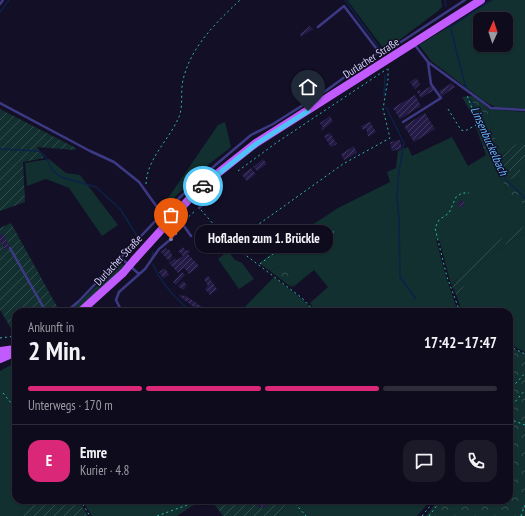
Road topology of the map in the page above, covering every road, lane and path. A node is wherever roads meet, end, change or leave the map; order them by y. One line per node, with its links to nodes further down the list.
1 (3, 0): 5 (lane)
2 (240, 0): 20 (path)
3 (465, 0): 8 (lane)
4 (481, 0): 7 (main road, Durlacher Straße)
5 (0, 4)
6 (318, 27): 8 (lane)
7 (414, 44): 9 (lane); 18 (main road, Durlacher Straße)
8 (379, 52): 17 (lane)
9 (428, 62): 12 (lane); 16 (lane)
10 (388, 69): 19 (path)
11 (388, 73): 29 (path)
12 (464, 87): 14 (path); 15 (lane)
13 (0, 103): 20 (lane)
14 (448, 109)
15 (525, 110)
16 (403, 122)
17 (251, 135): 18 (lane); 24 (lane)
18 (256, 144): 25 (main road, Durlacher Straße)
19 (238, 172)
20 (145, 190): 24 (lane)
21 (469, 193): 39 (path)
22 (211, 197): 23 (lane)
23 (199, 208): 26 (path); 29 (path)
24 (162, 214): 31 (lane)
25 (175, 214): 26 (lane); 36 (main road, Durlacher Straße, bridge)
26 (182, 224): 28 (lane); 33 (lane)
27 (334, 232): 32 (path)
28 (191, 236)
29 (231, 244): 32 (path)
30 (10, 248): 34 (lane)
31 (121, 258): 33 (lane); 35 (lane)
32 (260, 265): 38 (path)
33 (139, 274): 37 (lane)
34 (44, 308)
35 (70, 308)
36 (84, 308)
37 (120, 308)
38 (311, 308)
39 (459, 308)
40 (12, 336): 41 (path)
41 (0, 338)
42 (513, 348): 46 (path)
43 (12, 349): 44 (main road)
44 (0, 351)
45 (12, 354): 47 (main road)
46 (525, 354)
47 (0, 359)
48 (525, 373): 49 (path)
49 (513, 386)
50 (525, 390): 53 (path)
51 (4, 394): 52 (path)
52 (12, 404)
53 (513, 404)
54 (513, 420): 55 (path)
55 (525, 425)
56 (82, 504): 62 (path)
57 (190, 504): 63 (path)
58 (296, 504): 64 (path)
59 (432, 504): 65 (path)
60 (439, 504): 66 (path)
61 (525, 506): 67 (path)
62 (90, 516)
63 (157, 516)
64 (306, 516)
65 (422, 516)
66 (429, 516)
67 (521, 516)

